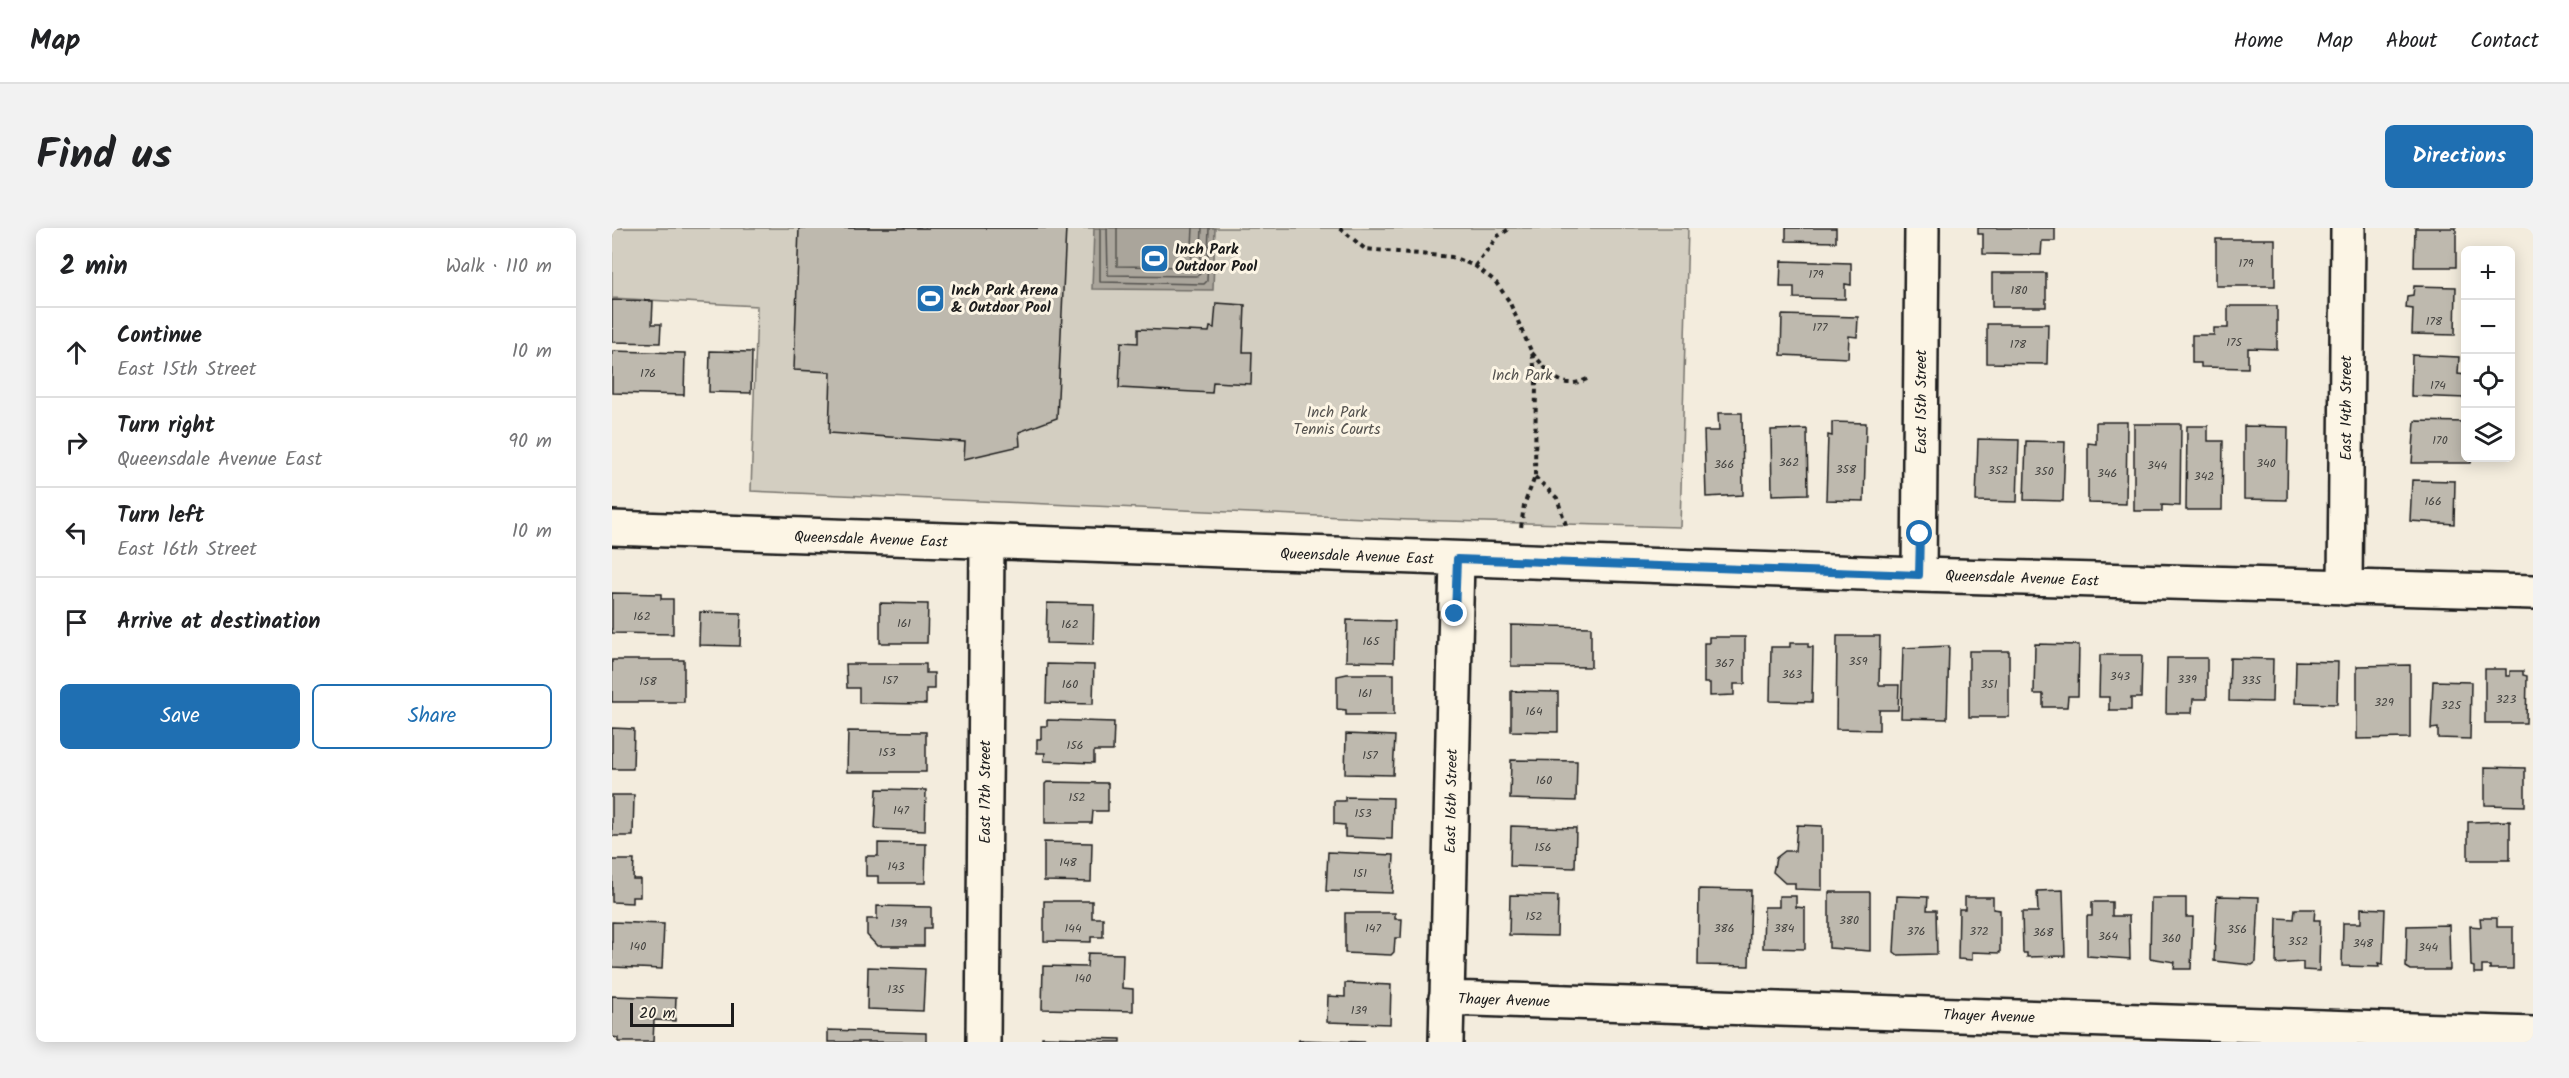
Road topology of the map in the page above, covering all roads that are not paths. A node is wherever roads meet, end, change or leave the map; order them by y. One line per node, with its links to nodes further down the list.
1 (1922, 228): 6 (street, East 15th Street)
2 (2348, 228): 7 (street, East 14th Street)
3 (612, 528): 4 (street, Queensdale Avenue East)
4 (987, 543): 5 (street, Queensdale Avenue East); 11 (street, East 17th Street)
5 (1457, 559): 6 (street, Queensdale Avenue East); 9 (street, East 16th Street)
6 (1919, 575): 7 (street, Queensdale Avenue East)
7 (2345, 588): 8 (street, Queensdale Avenue East)
8 (2533, 592)
9 (1446, 998): 10 (street, Thayer Avenue); 12 (street, East 16th Street)
10 (2533, 1034)
11 (983, 1042)
12 (1446, 1042)

